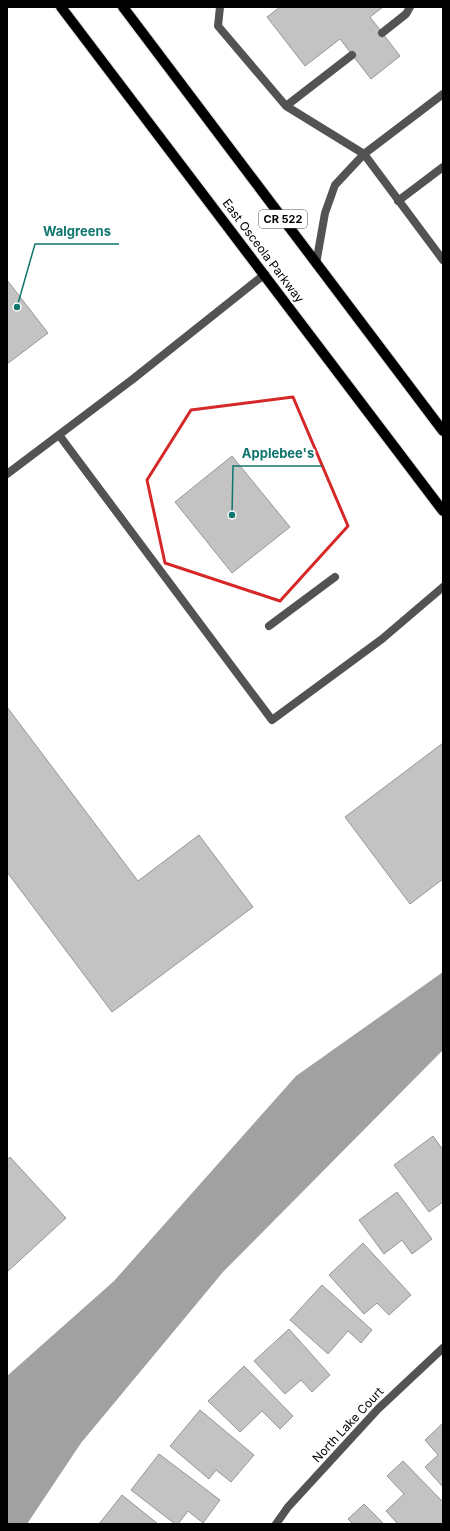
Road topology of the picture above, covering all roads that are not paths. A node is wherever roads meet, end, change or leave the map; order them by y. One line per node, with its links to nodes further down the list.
1 (61, 7): 14 (main road, East Osceola Parkway)
2 (123, 7): 13 (main road, CR 522)
3 (220, 7): 8 (street)
4 (410, 7): 5 (street)
5 (382, 32)
6 (352, 55): 8 (street)
7 (443, 94): 9 (street)
8 (286, 106): 9 (street)
9 (364, 154): 11 (street); 13 (street)
10 (443, 167): 11 (street)
11 (398, 201): 12 (street)
12 (443, 260)
13 (316, 264): 15 (main road, CR 522)
14 (265, 274): 16 (street); 18 (main road, East Osceola Parkway)
15 (443, 431)
16 (59, 435): 17 (street); 20 (street)
17 (7, 474)
18 (443, 511)
19 (335, 577): 21 (street)
20 (443, 587)
21 (269, 626)
22 (443, 1348): 23 (street, North Lake Court)
23 (276, 1524)

